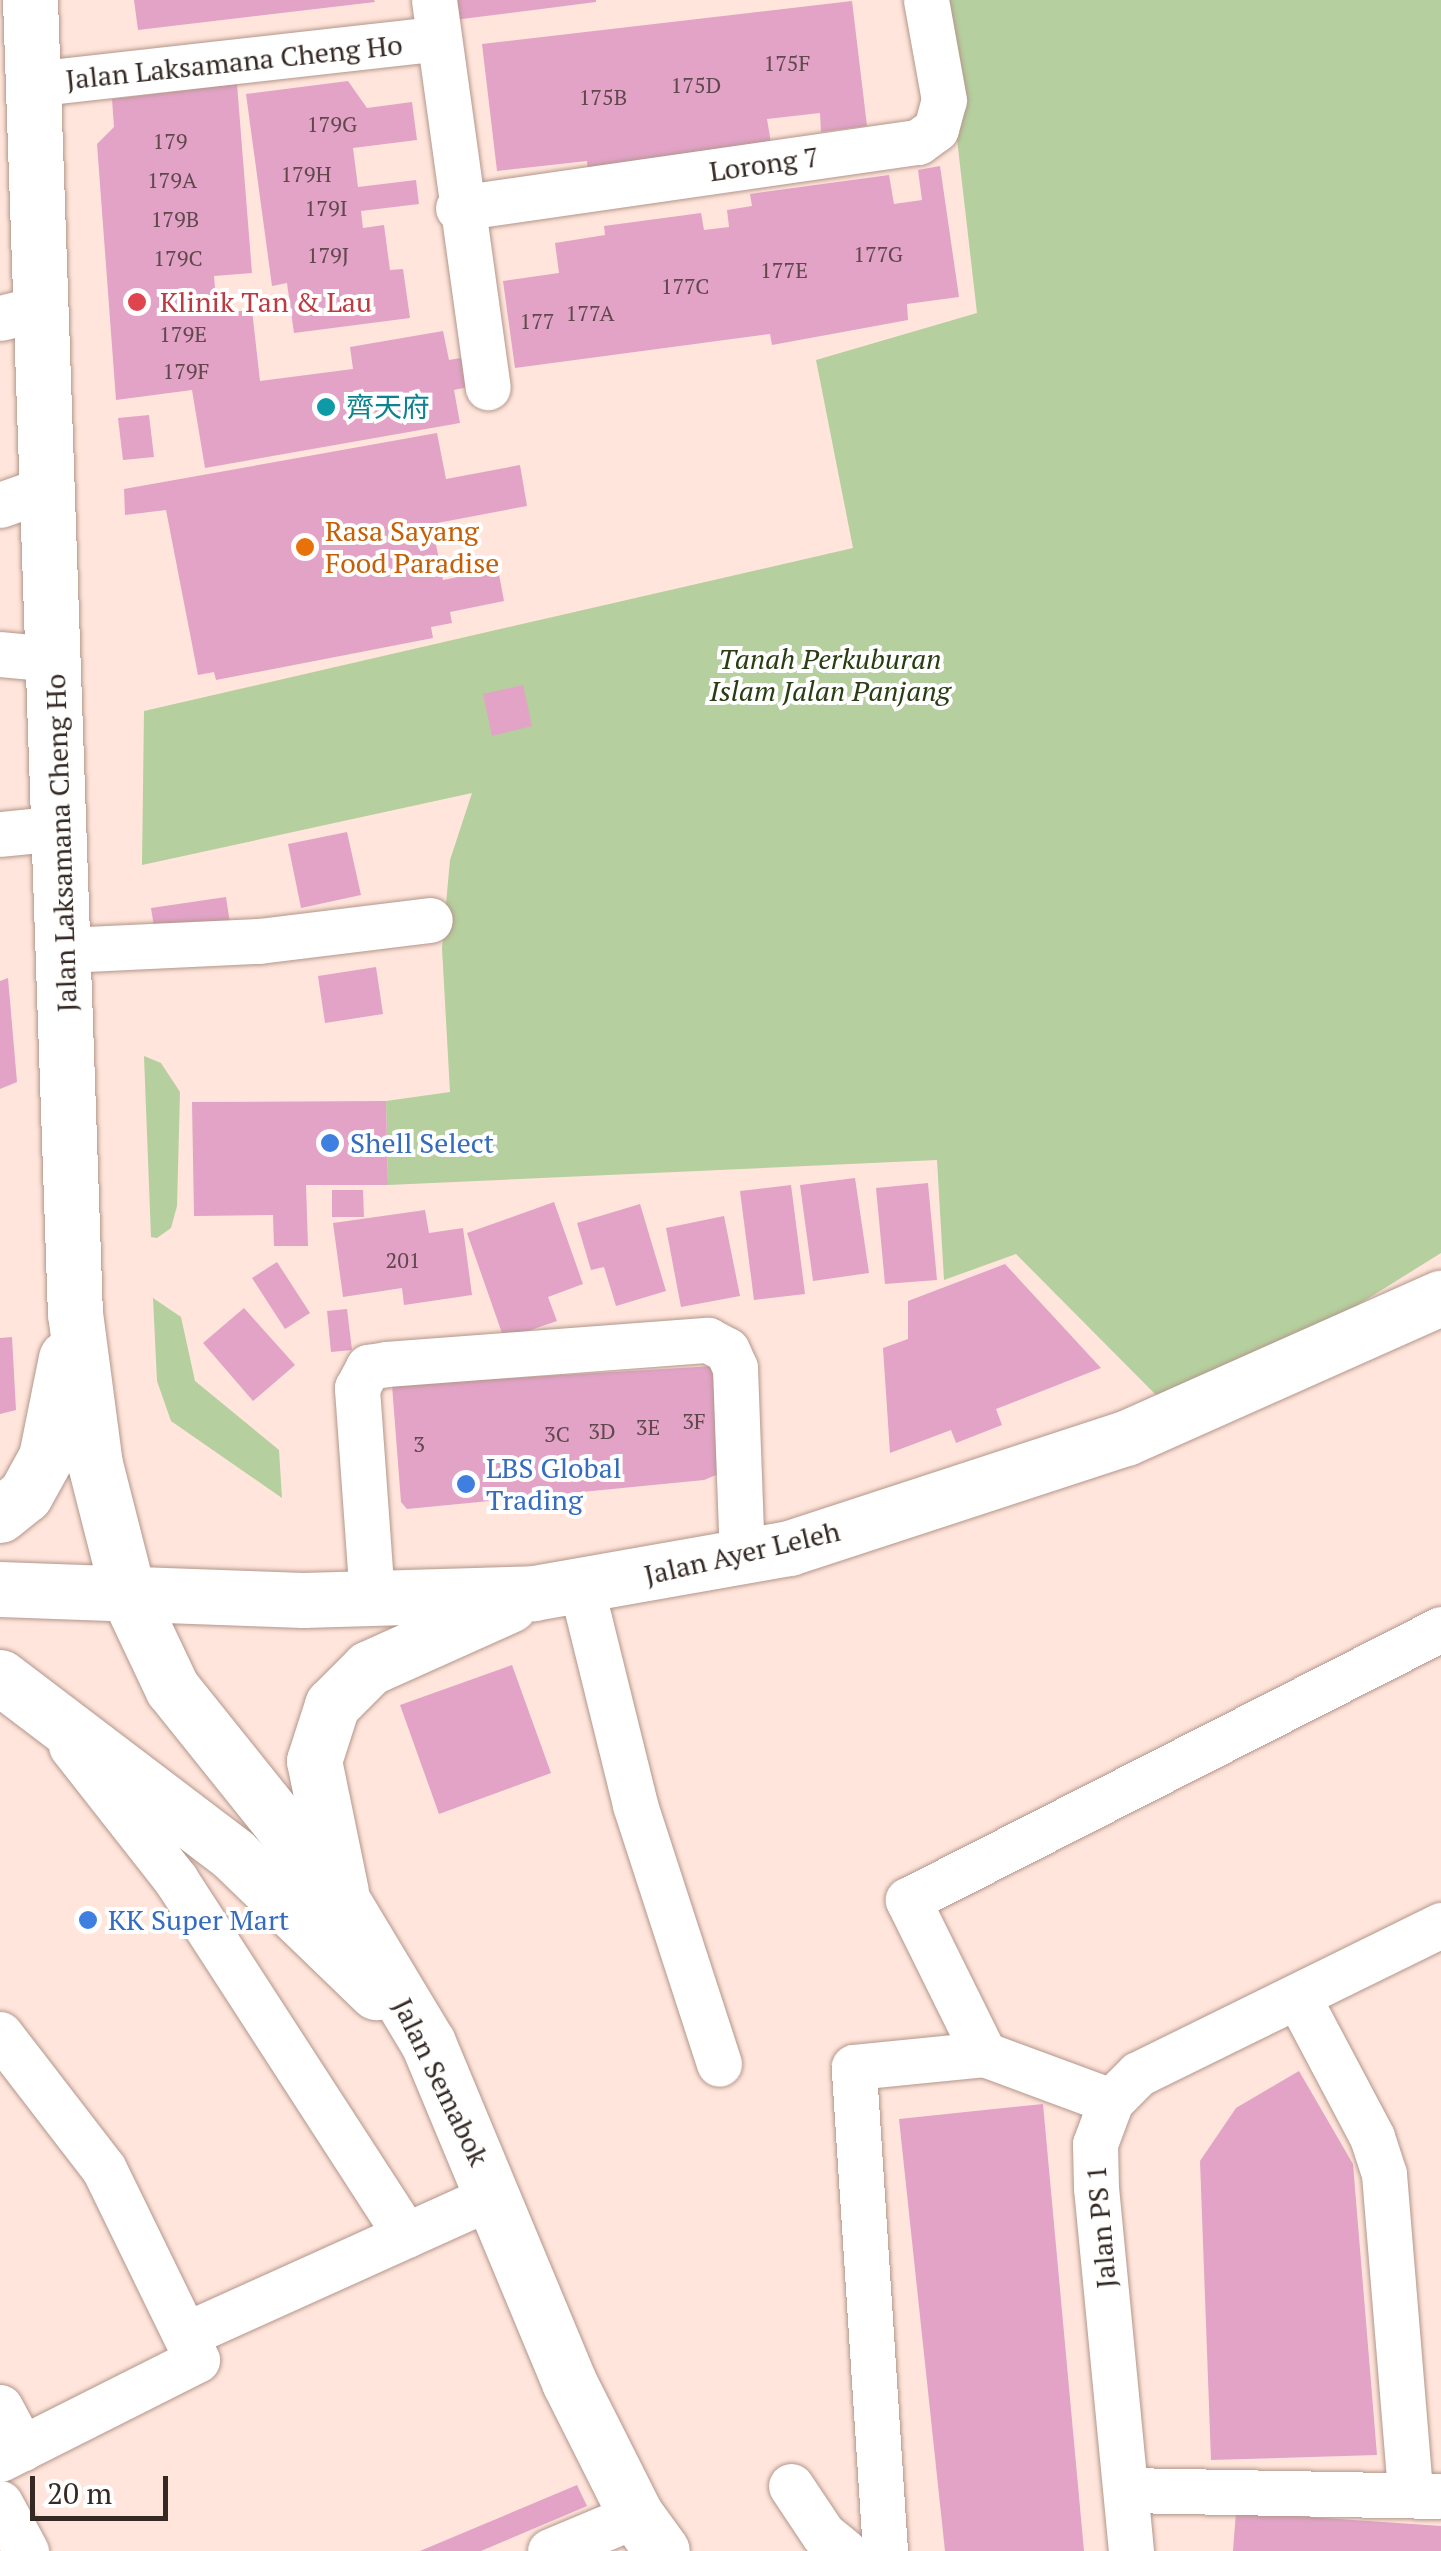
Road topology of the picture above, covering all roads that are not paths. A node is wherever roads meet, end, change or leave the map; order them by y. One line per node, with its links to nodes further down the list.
1 (926, 0): 5 (street, Lorong 7)
2 (20, 12): 4 (main road, Jalan Laksamana Cheng Ho)
3 (435, 20): 4 (street, Jalan Laksamana Cheng Ho); 5 (street)
4 (32, 84): 6 (main road, Jalan Laksamana Cheng Ho)
5 (458, 208): 7 (street)
6 (20, 313): 8 (main road, Jalan Laksamana Cheng Ho)
7 (488, 387)
8 (24, 496): 10 (main road, Jalan Laksamana Cheng Ho)
9 (0, 654): 10 (street)
10 (54, 658): 11 (main road, Jalan Laksamana Cheng Ho)
11 (60, 828): 12 (street); 14 (main road, Jalan Laksamana Cheng Ho)
12 (0, 834)
13 (430, 920): 14 (street)
14 (65, 950): 16 (main road, Jalan Laksamana Cheng Ho)
15 (1441, 1298): 18 (main road, Jalan Ayer Leleh)
16 (75, 1313): 17 (main road); 21 (main road, Jalan Laksamana Cheng Ho)
17 (0, 1515)
18 (742, 1558): 20 (main road, Jalan Ayer Leleh); 22 (street)
19 (0, 1589): 21 (main road, Jalan Ayer Leleh)
20 (558, 1590): 22 (main road, Jalan Ayer Leleh); 26 (main road); 32 (street)
21 (129, 1597): 22 (main road, Jalan Ayer Leleh); 26 (main road, Jalan Semabok)
22 (372, 1598)
23 (1441, 1629): 31 (street)
24 (0, 1676): 25 (main road)
25 (48, 1716): 30 (main road); 35 (street)
26 (342, 1900): 30 (main road, Jalan Semabok)
27 (1441, 1925): 28 (street)
28 (1299, 2000): 33 (street); 41 (street)
29 (0, 2034): 36 (street)
30 (428, 2043): 34 (main road, Jalan Semabok)
31 (984, 2054): 33 (street); 47 (street)
32 (719, 2064)
33 (1111, 2101): 40 (street, Jalan PS 1)
34 (495, 2194): 35 (street); 43 (main road, Jalan Semabok)
35 (406, 2235): 36 (street)
36 (186, 2334): 38 (street)
37 (0, 2407): 38 (street)
38 (11, 2453)
39 (791, 2486): 46 (street)
40 (1127, 2490): 41 (street); 48 (street, Jalan PS 1)
41 (1425, 2495)
42 (0, 2503): 44 (street)
43 (649, 2533): 45 (street)
44 (26, 2551)
45 (550, 2551)
46 (844, 2551)
47 (885, 2551)
48 (1131, 2551)

